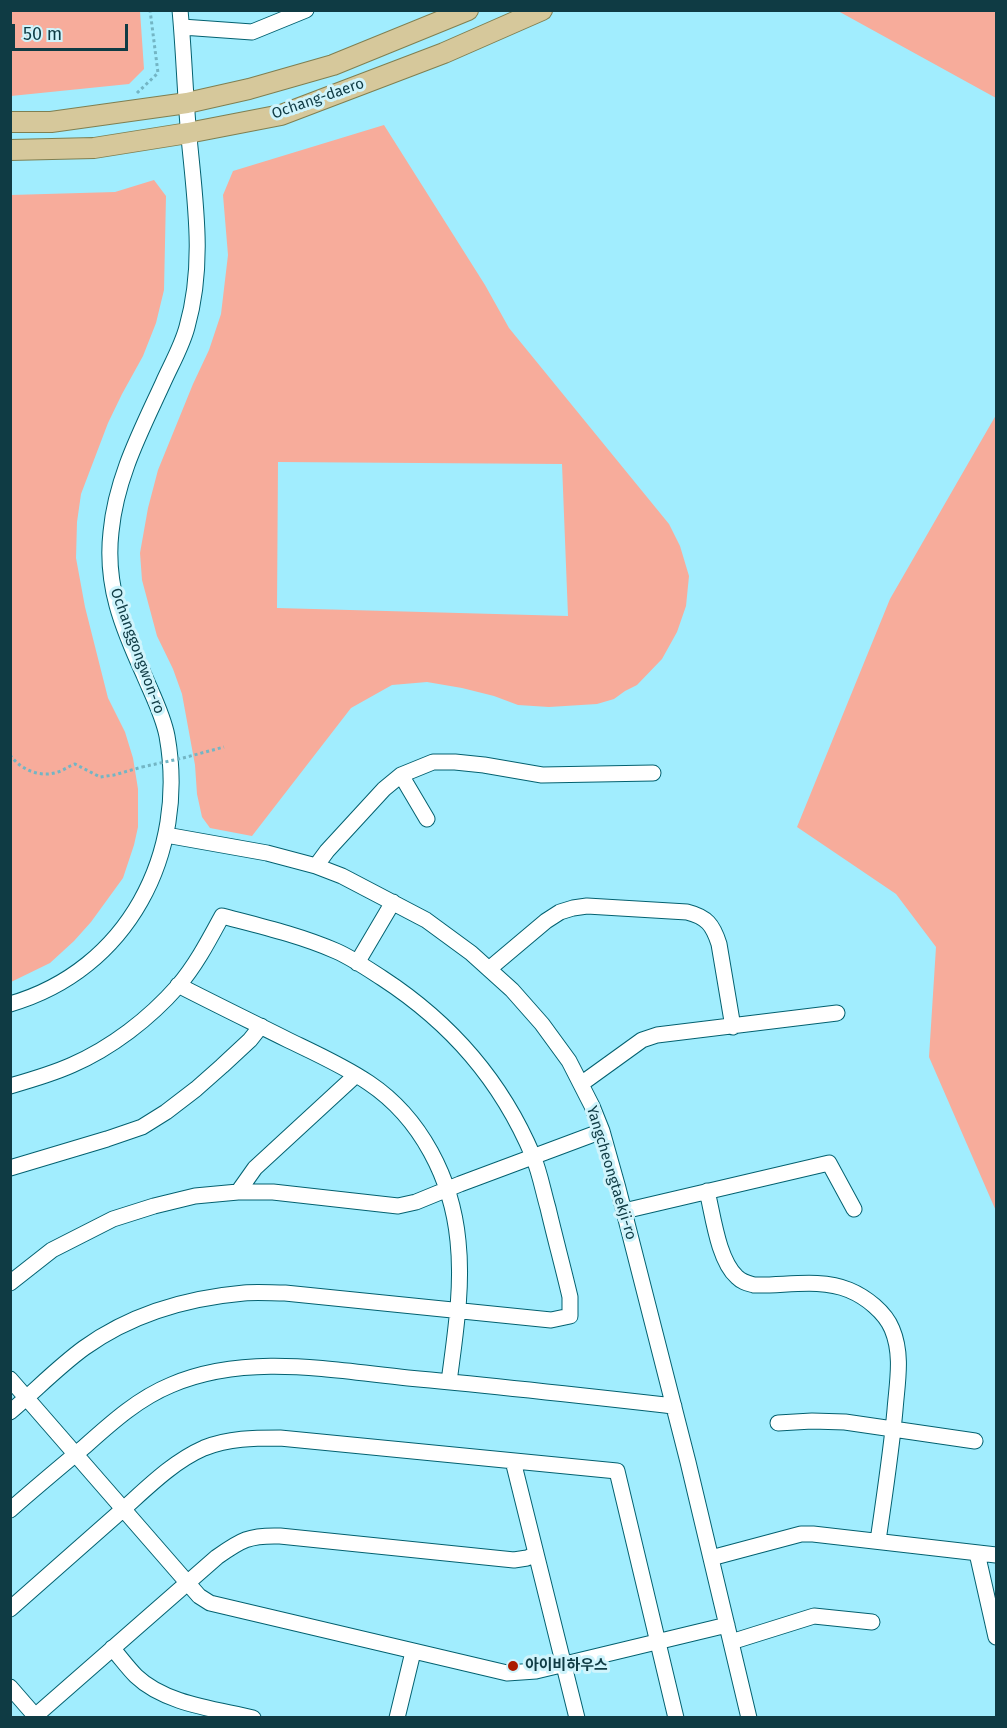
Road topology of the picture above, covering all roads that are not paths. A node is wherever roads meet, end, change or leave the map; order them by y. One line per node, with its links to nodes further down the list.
1 (180, 10): 5 (street, Ochanggongwon-ro)
2 (306, 10): 5 (street)
3 (468, 10): 6 (main road, Ochang-daero)
4 (542, 10): 8 (main road, Ochang-daero)
5 (182, 27): 6 (street, Ochanggongwon-ro)
6 (187, 103): 7 (main road, Ochang-daero); 8 (street, Ochanggongwon-ro)
7 (10, 122)
8 (188, 133): 9 (main road, Ochang-daero); 13 (street, Ochanggongwon-ro)
9 (10, 150)
10 (653, 773): 11 (street)
11 (400, 775): 12 (street); 14 (street)
12 (427, 819)
13 (166, 835): 14 (street, Yangcheongtaekji-ro); 19 (street, Ochanggongwon-ro)
14 (316, 866): 15 (street, Yangcheongtaekji-ro)
15 (393, 902): 16 (street); 17 (street, Yangcheongtaekji-ro)
16 (357, 963): 18 (street); 27 (street)
17 (489, 969): 22 (street); 24 (street, Yangcheongtaekji-ro)
18 (178, 985): 21 (street); 25 (street)
19 (10, 1004)
20 (837, 1012): 22 (street)
21 (261, 1026): 23 (street); 28 (street)
22 (733, 1027): 24 (street)
23 (356, 1075): 29 (street); 31 (street)
24 (581, 1084): 26 (street, Yangcheongtaekji-ro)
25 (10, 1086)
26 (602, 1131): 27 (street); 33 (street, Yangcheongtaekji-ro)
27 (533, 1156): 29 (street); 35 (street)
28 (10, 1168)
29 (446, 1189): 31 (street); 35 (street)
30 (707, 1191): 32 (street); 33 (street); 42 (street)
31 (238, 1192): 34 (street)
32 (854, 1209)
33 (624, 1211): 39 (street, Yangcheongtaekji-ro)
34 (10, 1283)
35 (457, 1310): 37 (street); 38 (street)
36 (10, 1379): 38 (street)
37 (449, 1382): 39 (street); 44 (street)
38 (26, 1398): 40 (street); 44 (street)
39 (674, 1406): 52 (street, Yangcheongtaekji-ro)
40 (10, 1412)
41 (778, 1423): 42 (street)
42 (893, 1429): 43 (street); 48 (street)
43 (975, 1441)
44 (75, 1454): 46 (street); 47 (street)
45 (513, 1461): 46 (street); 50 (street); 58 (street)
46 (123, 1509): 53 (street); 54 (street)
47 (10, 1510)
48 (878, 1542): 49 (street); 52 (street)
49 (978, 1553): 51 (street); 57 (street)
50 (536, 1554): 53 (street); 62 (street)
51 (996, 1555)
52 (711, 1558): 56 (street, Yangcheongtaekji-ro)
53 (187, 1582): 60 (street); 61 (street)
54 (10, 1609)
55 (872, 1622): 59 (street)
56 (727, 1625): 58 (street); 59 (street, Yangcheongtaekji-ro)
57 (996, 1636)
58 (658, 1642): 62 (street); 68 (street)
59 (731, 1642): 69 (street, Yangcheongtaekji-ro)
60 (112, 1648): 64 (street); 65 (street)
61 (413, 1652): 62 (street); 66 (street)
62 (564, 1664): 67 (street)
63 (10, 1687): 64 (street)
64 (35, 1717)
65 (253, 1718)
66 (397, 1718)
67 (577, 1718)
68 (676, 1718)
69 (749, 1718)

